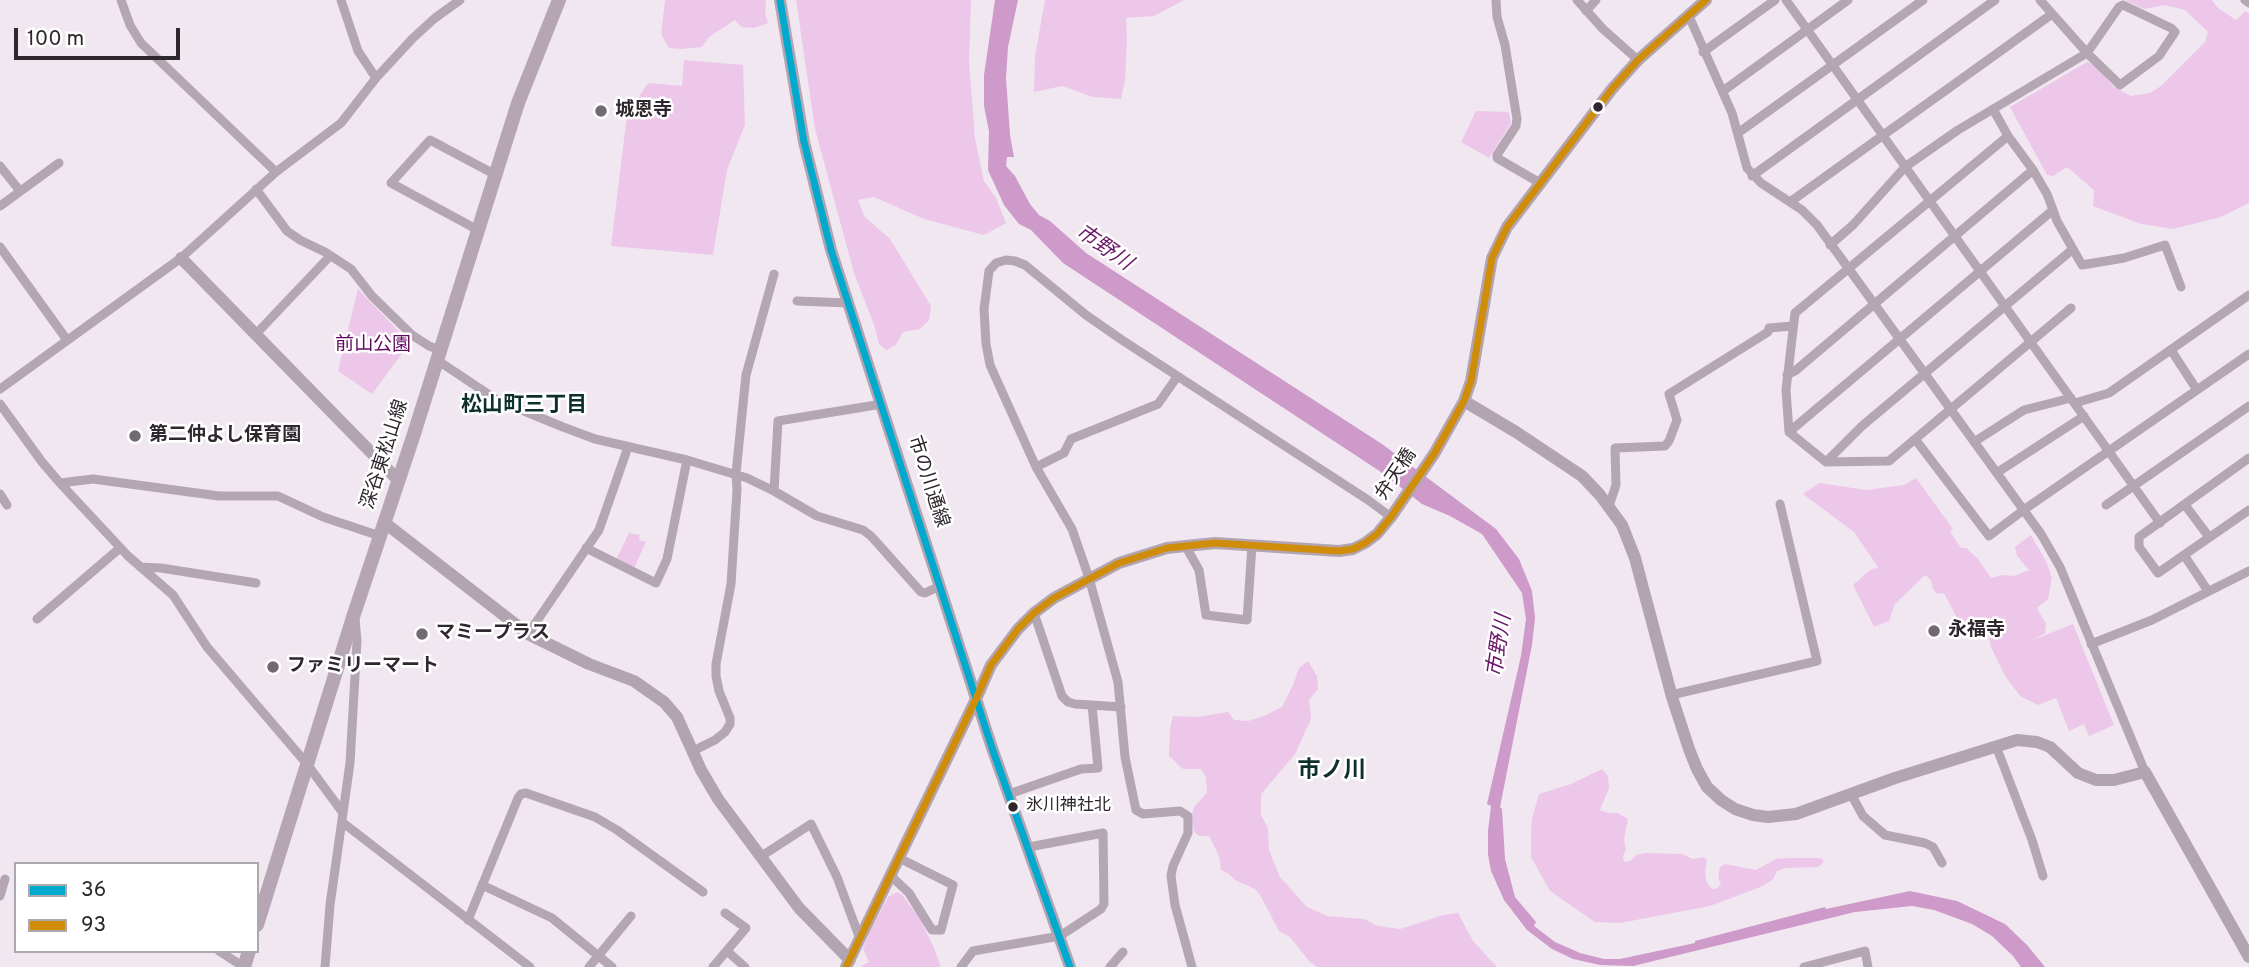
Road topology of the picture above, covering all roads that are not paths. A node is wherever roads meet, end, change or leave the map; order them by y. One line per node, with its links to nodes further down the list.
1 (121, 0): 35 (street)
2 (341, 0): 24 (street)
3 (460, 0): 24 (street)
4 (559, 0): 36 (main road, 深谷東松山線)
5 (780, 0): 58 (street, 市の川通線)
6 (1496, 0): 38 (street)
7 (1577, 0): 17 (street)
8 (1596, 0): 17 (street)
9 (1706, 0): 16 (street, 弁天橋)
10 (1775, 0): 20 (street)
11 (1786, 0): 19 (street)
12 (1848, 0): 19 (street)
13 (1923, 0): 23 (street)
14 (2040, 0): 18 (street)
15 (1990, 1): 26 (street)
16 (1692, 8): 20 (street); 22 (street, 弁天橋)
17 (1586, 11): 22 (street)
18 (2052, 14): 21 (street); 29 (street)
19 (1808, 30): 23 (street); 25 (street)
20 (1703, 52): 25 (street)
21 (2087, 53): 21 (street); 27 (street)
22 (1638, 60): 38 (street, 弁天橋)
23 (1833, 65): 26 (street); 28 (street)
24 (376, 79): 35 (street)
25 (1723, 91): 28 (street)
26 (1857, 100): 29 (street); 37 (street)
27 (1993, 109): 30 (street); 33 (street)
28 (1738, 133): 37 (street)
29 (1883, 136): 33 (street); 42 (street)
30 (2008, 136): 34 (street); 41 (street)
31 (59, 163): 40 (street)
32 (0, 166): 40 (street)
33 (1905, 167): 41 (street); 47 (street)
34 (2032, 170): 44 (street); 46 (street)
35 (276, 172): 39 (street)
36 (495, 175): 45 (main road, 深谷東松山線); 45 (street)
37 (1752, 176): 42 (street)
38 (1540, 183): 75 (street, 弁天橋)
39 (256, 189): 50 (street); 51 (street)
40 (20, 191): 43 (street)
41 (1930, 201): 46 (street); 52 (street)
42 (1790, 202): 47 (street)
43 (0, 206)
44 (2053, 211): 49 (street); 53 (street)
45 (478, 230): 69 (main road, 深谷東松山線)
46 (1954, 236): 53 (street); 59 (street)
47 (1830, 245): 52 (street)
48 (0, 247): 65 (street)
49 (2073, 249): 55 (street); 60 (street)
50 (330, 256): 63 (street); 69 (street)
51 (181, 258): 63 (street); 65 (street)
52 (1848, 270): 59 (street); 62 (street)
53 (1980, 272): 60 (street); 64 (street)
54 (774, 274): 92 (street)
55 (2181, 287)
56 (2249, 295): 67 (street)
57 (797, 301): 58 (street)
58 (849, 303): 78 (street, 市の川通線)
59 (1874, 304): 64 (street); 71 (street)
60 (2006, 307): 66 (street); 70 (street)
61 (2071, 308): 66 (street)
62 (1792, 326): 71 (street); 102 (street)
63 (256, 334): 93 (street)
64 (1899, 339): 70 (street); 82 (street)
65 (67, 340): 73 (street)
66 (2031, 342): 76 (street); 80 (street)
67 (2171, 350): 74 (street); 76 (street)
68 (2249, 354): 74 (street)
69 (438, 355): 85 (street); 93 (main road, 深谷東松山線)
70 (1925, 374): 80 (street); 89 (street)
71 (1787, 375): 82 (street)
72 (1177, 377): 90 (street); 90 (street); 105 (street)
73 (0, 389)
74 (2197, 390): 86 (street)
75 (1464, 401): 102 (street); 105 (street, 弁天橋)
76 (2073, 401): 81 (street); 84 (street)
77 (0, 404): 94 (street)
78 (882, 404): 96 (street); 118 (street, 市の川通線)
79 (2249, 407): 95 (street)
80 (1950, 409): 83 (street); 84 (street)
81 (2084, 416): 86 (street); 91 (street)
82 (1789, 432): 89 (street)
83 (1915, 439): 89 (street); 103 (street)
84 (1974, 442): 91 (street)
85 (628, 447): 88 (street); 112 (street)
86 (2109, 451): 95 (street); 103 (street)
87 (2249, 458): 101 (street)
88 (687, 460): 92 (street); 112 (street)
89 (1826, 462)
90 (1036, 467): 116 (street)
91 (1997, 472): 103 (street)
92 (736, 473): 96 (street); 130 (street)
93 (398, 480): 107 (main road, 深谷東松山線)
94 (60, 483): 107 (street); 111 (street)
95 (2134, 486): 100 (street); 106 (street)
96 (774, 491): 118 (street)
97 (0, 495): 99 (street)
98 (1780, 504): 125 (street)
99 (7, 505)
100 (2106, 505)
101 (2185, 505): 106 (street); 108 (street)
102 (1609, 506): 125 (street)
103 (2025, 509): 124 (street)
104 (2249, 510): 108 (street)
105 (1391, 517): 110 (street, 弁天橋)
106 (2160, 523): 113 (street)
107 (382, 530): 121 (main road, 深谷東松山線); 123 (street)
108 (2209, 537): 113 (street)
109 (1185, 545): 110 (street, 弁天橋); 110 (street); 116 (street, 弁天橋)
110 (1252, 545)
111 (120, 548): 114 (street); 122 (street)
112 (586, 548): 123 (street)
113 (2184, 555): 119 (street)
114 (140, 567): 117 (street); 131 (street)
115 (2249, 572): 119 (street)
116 (1089, 578): 120 (street, 弁天橋); 128 (street)
117 (256, 583)
118 (940, 586): 126 (street, 市の川通線)
119 (2208, 591): 124 (street)
120 (1034, 613): 126 (street, 弁天橋); 127 (street)
121 (354, 614): 131 (main road, 深谷東松山線); 135 (street)
122 (37, 619)
123 (528, 634): 130 (street)
124 (2091, 644): 132 (street)
125 (1671, 695): 134 (street)
126 (976, 699): 133 (street, 市の川通線); 138 (street, 弁天橋)
127 (1092, 705): 128 (street); 133 (street)
128 (1121, 708): 168 (street)
129 (1996, 746): 132 (street); 134 (street); 141 (street)
130 (693, 751): 137 (street)
131 (307, 764): 135 (street); 148 (main road, 深谷東松山線)
132 (2145, 772): 156 (street)
133 (1009, 794): 136 (street, 市の川通線)
134 (1851, 794): 139 (street)
135 (343, 818): 149 (street); 159 (street)
136 (1029, 847): 150 (street, 市の川通線); 150 (street)
137 (760, 856): 151 (street); 157 (street)
138 (899, 858): 140 (street, 弁天橋); 140 (street)
139 (1942, 863)
140 (890, 875): 151 (street, 弁天橋)
141 (2043, 876)
142 (2, 877): 145 (street)
143 (482, 885): 144 (street); 149 (street); 155 (street)
144 (703, 892)
145 (0, 896)
146 (725, 914): 152 (street)
147 (631, 916): 155 (street)
148 (259, 919)
149 (468, 920): 160 (street)
150 (1060, 936): 165 (street); 166 (street, 市の川通線)
151 (860, 939): 157 (street, 弁天橋)
152 (727, 951): 163 (street); 164 (street)
153 (1123, 952): 167 (street)
154 (222, 953): 158 (street)
155 (598, 956): 161 (street); 162 (street)
156 (2249, 957)
157 (848, 964)
158 (244, 967)
159 (325, 967)
160 (530, 967)
161 (589, 967)
162 (612, 967)
163 (713, 967)
164 (746, 967)
165 (961, 967)
166 (1070, 967)
167 (1110, 967)
168 (1192, 967)
169 (1804, 967): 170 (street)
170 (1868, 967)

